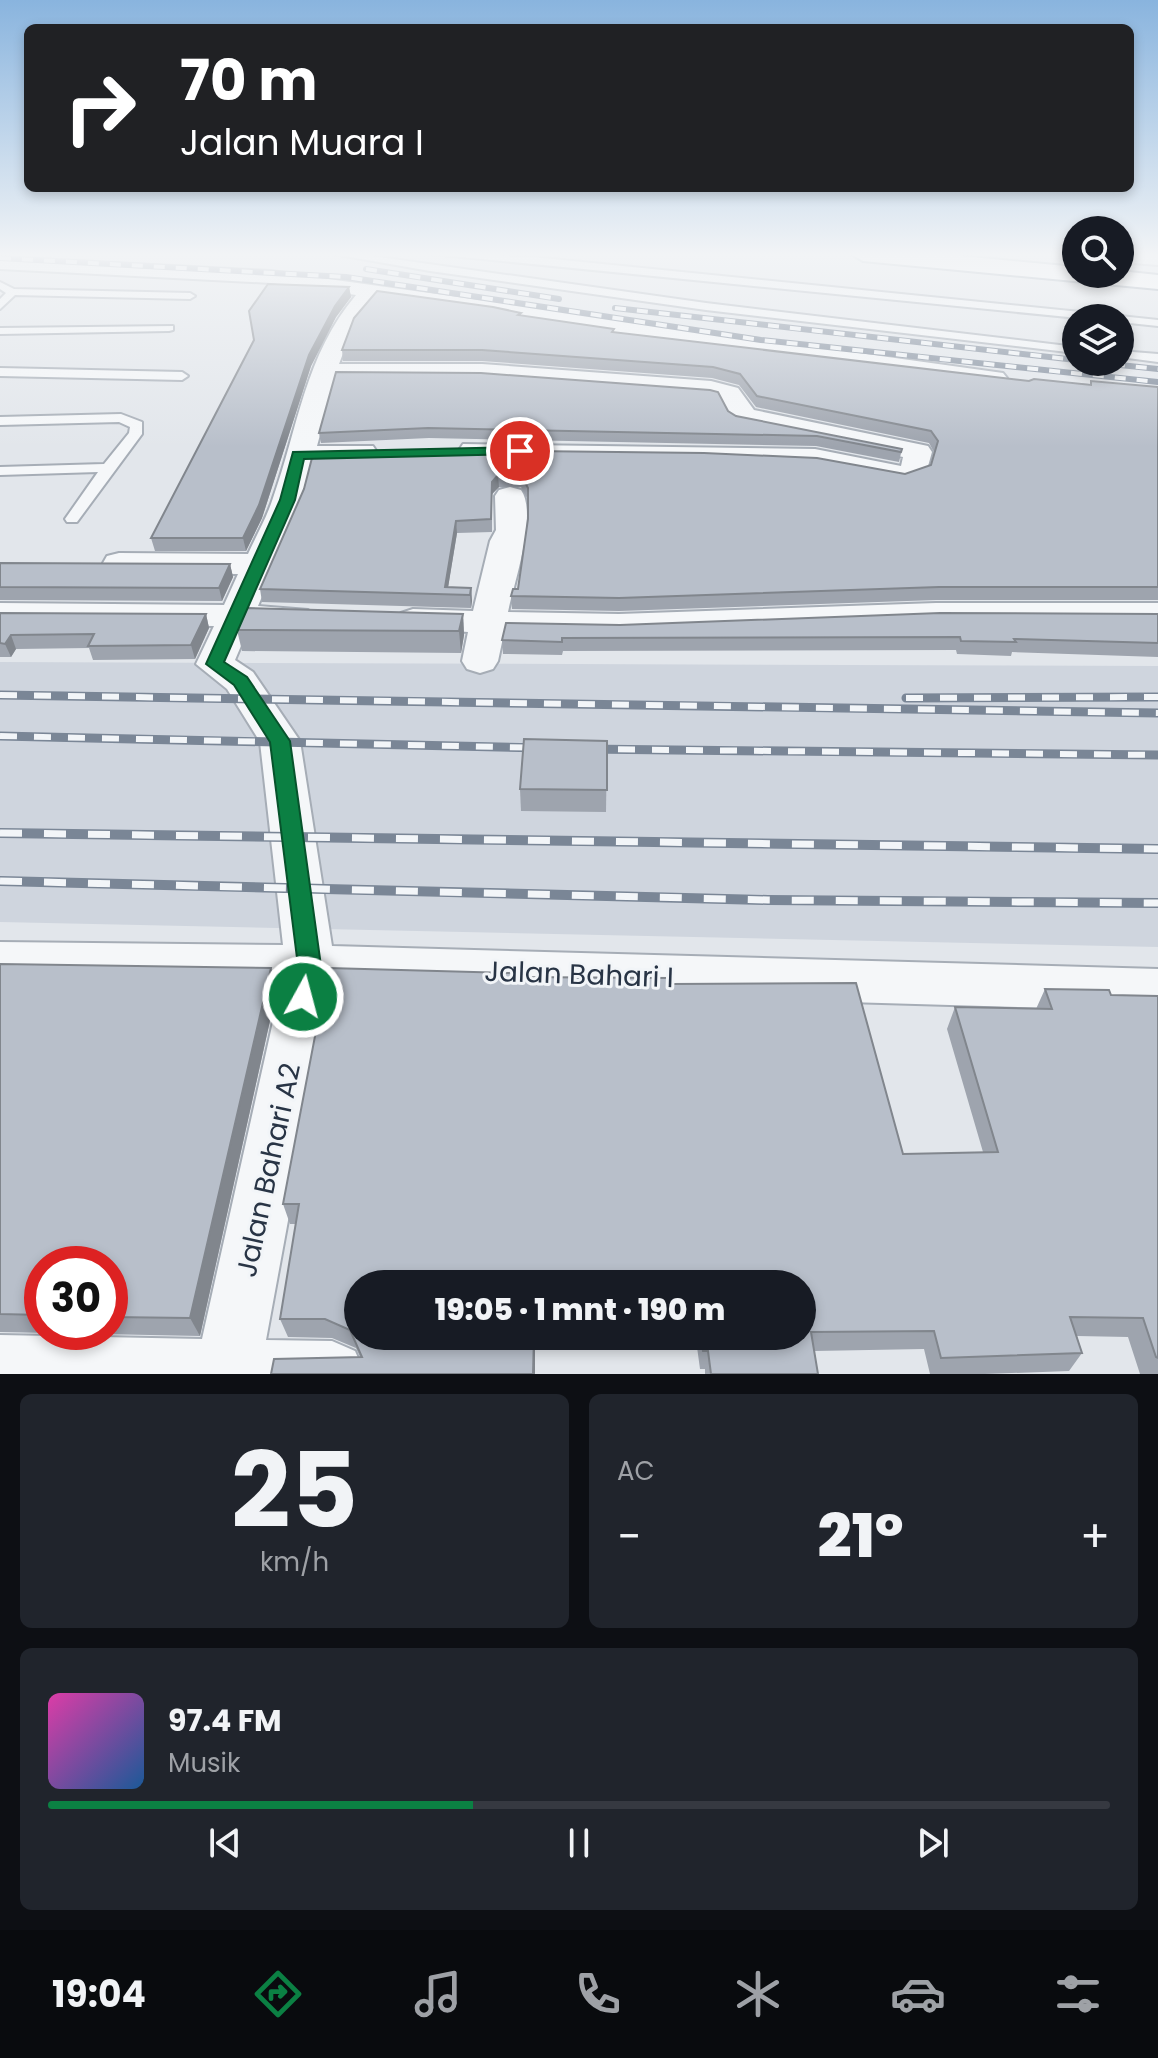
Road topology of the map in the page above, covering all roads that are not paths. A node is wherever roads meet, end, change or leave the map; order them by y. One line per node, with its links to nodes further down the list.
1 (349, 318): 11 (street)
2 (559, 318): 14 (street)
3 (790, 318): 8 (lane)
4 (1134, 320): 5 (lane)
5 (1158, 323)
6 (169, 328): 7 (lane)
7 (0, 331)
8 (1062, 349)
9 (1134, 355): 10 (lane)
10 (1158, 358)
11 (324, 371): 16 (street); 18 (street)
12 (0, 372): 13 (lane)
13 (182, 376)
14 (1011, 380)
15 (0, 421): 19 (lane)
16 (444, 450)
17 (386, 452): 18 (street)
18 (298, 455): 24 (street)
19 (108, 468): 20 (lane); 22 (lane)
20 (0, 471)
21 (510, 496): 32 (street)
22 (72, 519)
23 (87, 563): 24 (street)
24 (258, 564): 29 (street)
25 (786, 592): 27 (street)
26 (0, 613): 29 (street)
27 (936, 613): 28 (street); 32 (street)
28 (1158, 614)
29 (238, 615): 30 (street); 35 (street, Jalan Bahari A2)
30 (334, 618)
31 (382, 619): 32 (street)
32 (489, 622): 33 (street)
33 (480, 661)
34 (0, 962): 35 (street, Jalan Bahari I)
35 (310, 966): 36 (street, Jalan Bahari I); 38 (street, Jalan Bahari A2)
36 (1158, 990)
37 (0, 1368): 38 (street)
38 (227, 1372): 39 (street)
39 (332, 1374)

